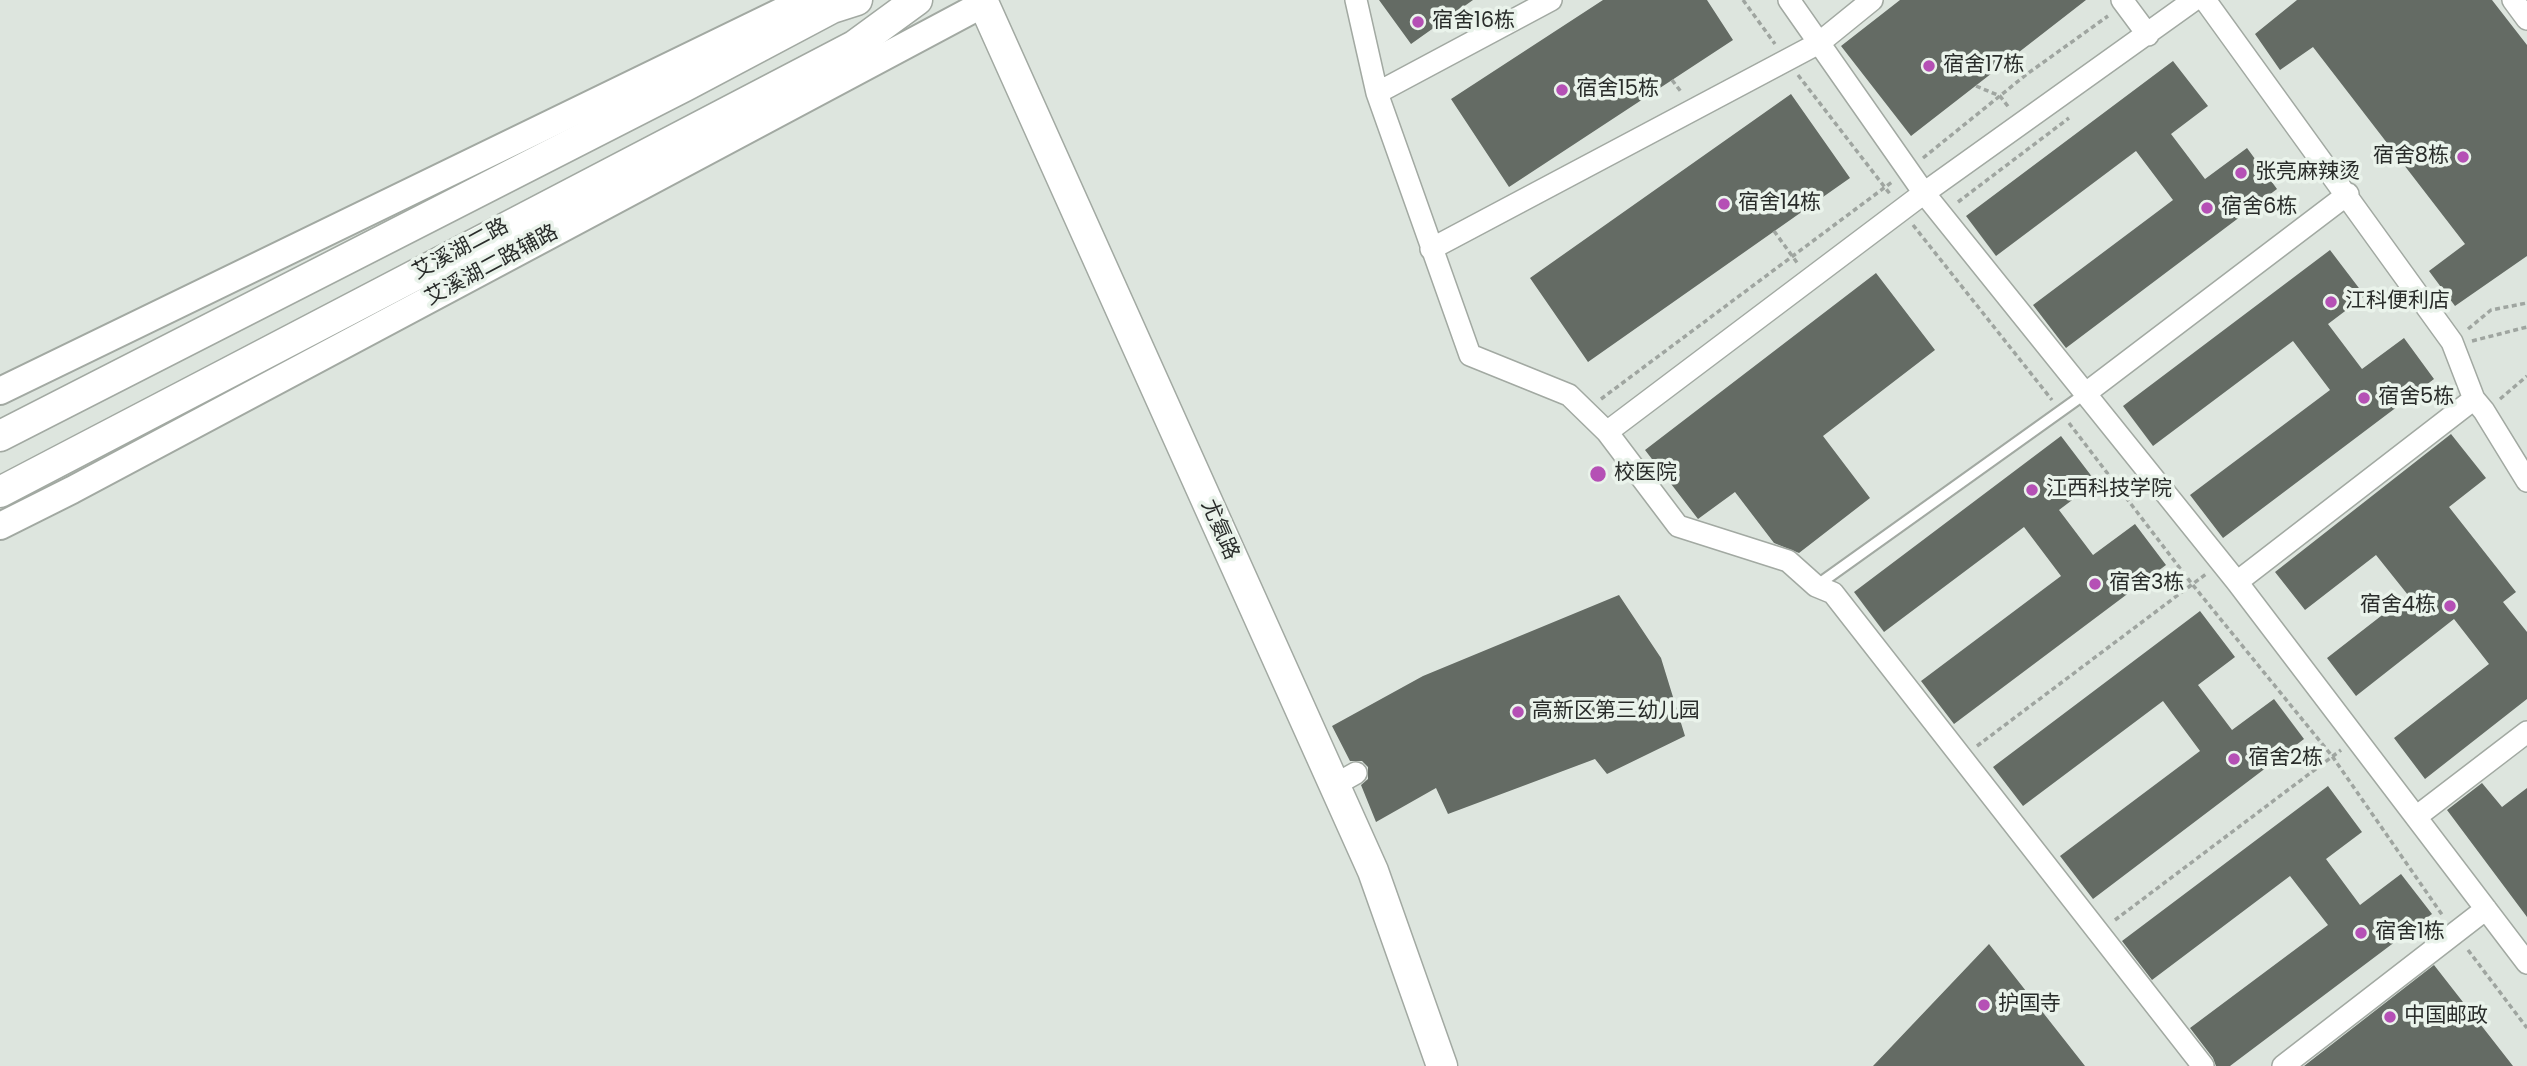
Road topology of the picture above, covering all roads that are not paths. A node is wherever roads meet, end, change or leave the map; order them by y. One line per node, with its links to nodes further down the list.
1 (805, 0): 20 (street)
2 (858, 0): 24 (main road, 艾溪湖二路)
3 (918, 0): 26 (main road, 艾溪湖二路)
4 (1356, 0): 16 (street)
5 (1551, 0): 16 (street)
6 (1788, 0): 15 (street)
7 (1872, 0): 15 (street)
8 (2194, 0): 14 (street)
9 (2205, 0): 18 (street)
10 (2513, 0): 13 (street)
11 (983, 2): 27 (street, 艾溪湖二路辅路); 35 (main road, 尤氨路)
12 (2123, 2): 14 (street)
13 (2527, 19)
14 (2148, 35): 17 (street)
15 (1819, 43): 17 (street); 19 (street)
16 (1377, 93): 19 (street)
17 (1924, 193): 21 (street); 23 (street)
18 (2348, 194): 21 (street); 22 (street)
19 (1431, 249): 23 (street)
20 (0, 391)
21 (2085, 393): 28 (street); 29 (lane)
22 (2479, 405): 25 (street); 28 (street)
23 (1607, 432): 29 (street)
24 (0, 436)
25 (2527, 481)
26 (0, 492)
27 (0, 526)
28 (2237, 582): 31 (street)
29 (1816, 586): 36 (street)
30 (2527, 732): 31 (street)
31 (2416, 817): 32 (street)
32 (2486, 909): 33 (street); 34 (street)
33 (2527, 962)
34 (2287, 1065)
35 (1442, 1066)
36 (2203, 1066)

